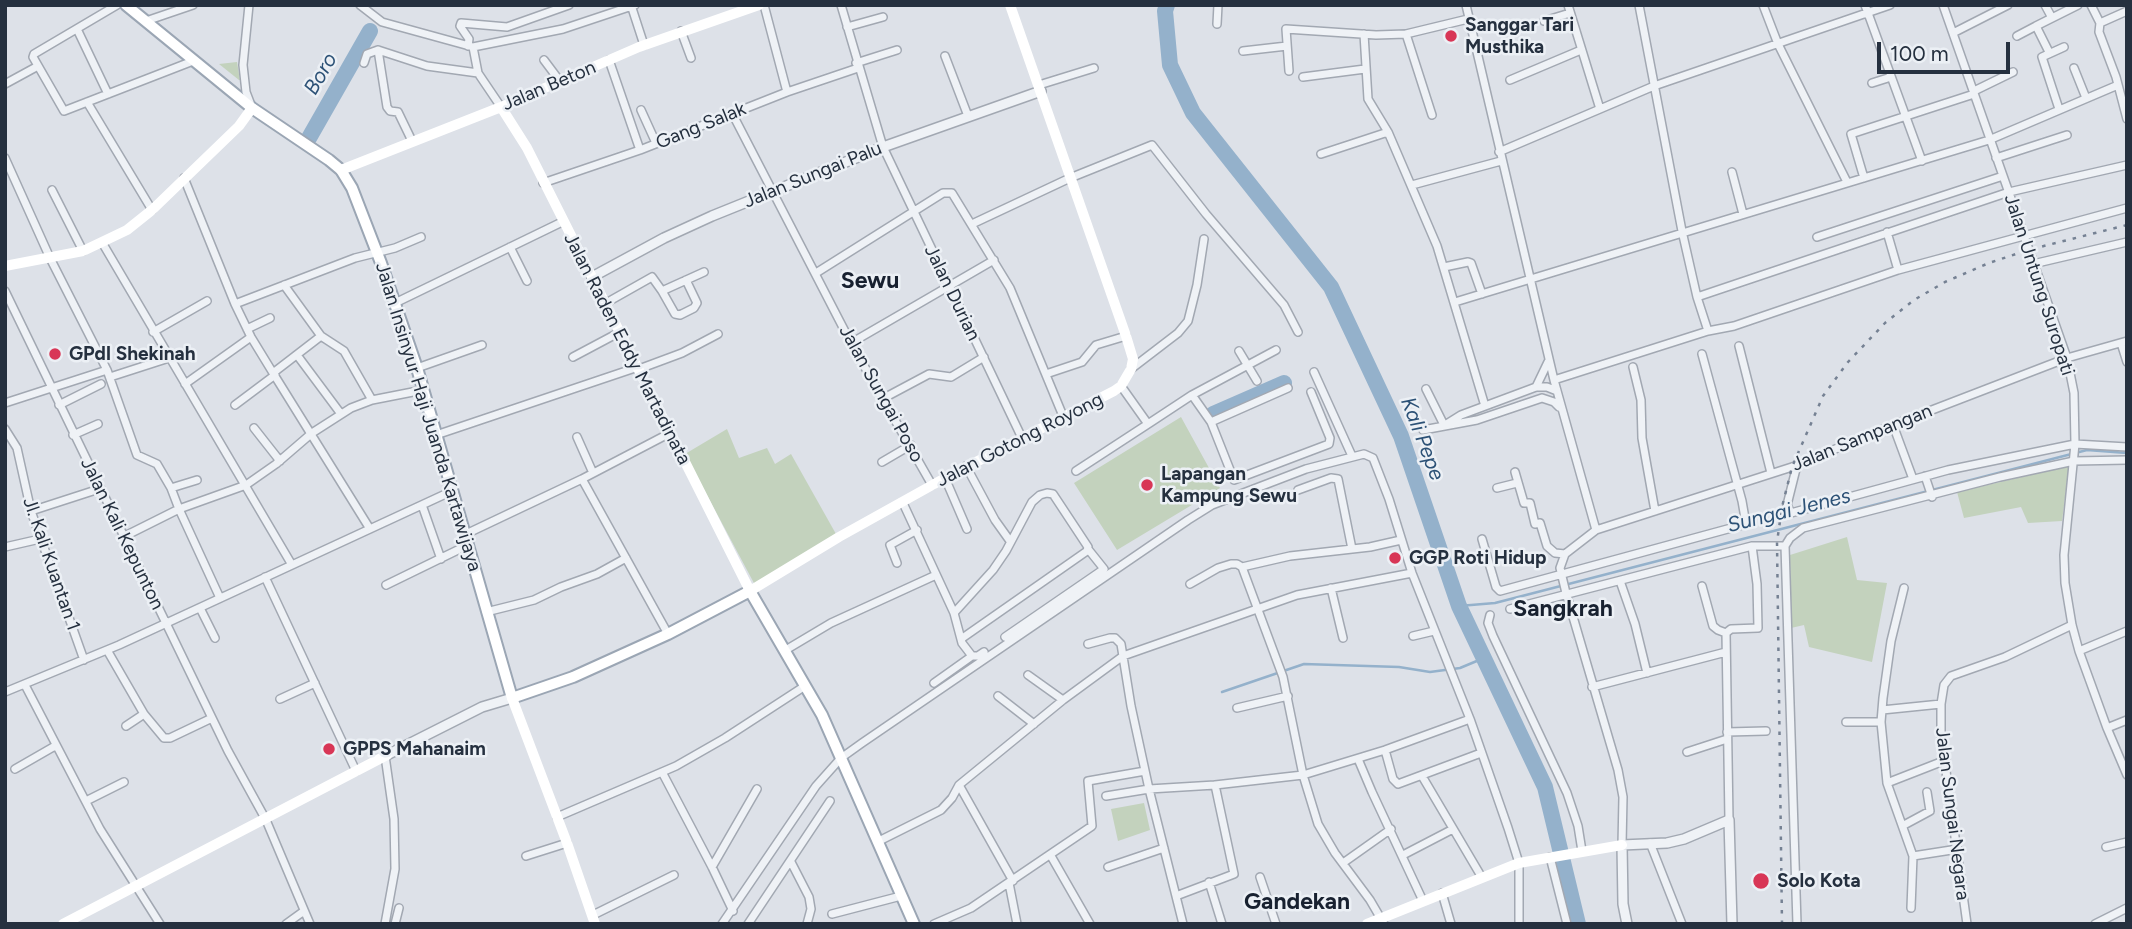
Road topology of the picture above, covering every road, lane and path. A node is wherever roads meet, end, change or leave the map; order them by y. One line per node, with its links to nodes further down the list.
1 (117, 5): 33 (street)
2 (126, 5): 27 (main road, Jalan Insinyur Haji Juanda Kartawijaya)
3 (193, 5): 27 (street)
4 (249, 5): 78 (street)
5 (360, 5): 42 (street)
6 (569, 5): 42 (street)
7 (762, 5): 34 (main road, Jalan Beton); 72 (street)
8 (841, 5): 32 (street, Jalan Durian)
9 (1010, 5): 71 (main road)
10 (1218, 5): 30 (street)
11 (1466, 5): 26 (street)
12 (1639, 5): 70 (street)
13 (1763, 5): 39 (street)
14 (1890, 5): 22 (street)
15 (1943, 5): 35 (street, Jalan Untung Suropati)
16 (2008, 5): 35 (street)
17 (2045, 5): 25 (street)
18 (2078, 5): 25 (street)
19 (2091, 5): 29 (street)
20 (633, 6): 40 (street); 42 (street)
21 (1569, 9): 28 (street); 46 (street)
22 (1866, 9): 39 (street); 63 (street)
23 (2127, 11): 29 (street)
24 (883, 17): 32 (street)
25 (2052, 18): 31 (street)
26 (1468, 19): 37 (street); 94 (street)
27 (145, 21): 53 (main road, Jalan Insinyur Haji Juanda Kartawijaya)
28 (1544, 21)
29 (2100, 23): 69 (street)
30 (1217, 24)
31 (2036, 26): 38 (street); 48 (street)
32 (847, 27): 55 (street, Jalan Durian)
33 (77, 29): 56 (street); 74 (street)
34 (681, 32): 40 (main road, Jalan Beton); 50 (street)
35 (1953, 33): 73 (street, Jalan Untung Suropati)
36 (1364, 34): 37 (street); 41 (street); 59 (street)
37 (1406, 34): 83 (street)
38 (2017, 36)
39 (1778, 44): 70 (street); 107 (street)
40 (644, 45): 52 (main road, Jalan Beton)
41 (1287, 46): 47 (street); 60 (street)
42 (470, 47): 62 (street)
43 (2064, 47): 48 (street)
44 (377, 50): 54 (street); 62 (street); 90 (street)
45 (897, 50): 55 (street, Gang Salak)
46 (1581, 50): 66 (street); 79 (street)
47 (1243, 51)
48 (2049, 52): 80 (street)
49 (945, 56): 84 (street)
50 (691, 58)
51 (544, 60): 65 (street)
52 (609, 60): 65 (main road, Jalan Beton); 93 (street)
53 (193, 61): 74 (street); 78 (main road, Jalan Insinyur Haji Juanda Kartawijaya)
54 (363, 63)
55 (857, 65): 72 (street, Gang Salak); 92 (street, Jalan Durian)
56 (38, 66): 68 (street); 76 (street)
57 (1094, 68): 71 (street)
58 (2074, 68): 75 (street)
59 (1365, 69): 64 (street); 87 (street)
60 (1289, 71)
61 (2013, 72): 73 (street)
62 (478, 73): 77 (street)
63 (1891, 76): 67 (street); 85 (street)
64 (1303, 78)
65 (558, 80): 77 (main road, Jalan Beton)
66 (1510, 80)
67 (1872, 83)
68 (5, 84)
69 (2118, 85): 75 (street); 86 (street)
70 (1654, 86): 79 (street); 119 (street)
71 (1040, 88): 84 (street, Jalan Sungai Palu); 105 (main road)
72 (786, 92): 82 (street, Gang Salak)
73 (1974, 93): 85 (street); 89 (street, Jalan Untung Suropati)
74 (108, 94): 76 (street)
75 (2086, 98): 80 (street)
76 (87, 102): 114 (street)
77 (501, 107): 90 (main road, Jalan Beton); 108 (main road, Jalan Raden Eddy Martadinata)
78 (252, 108): 101 (main road, Jalan Insinyur Haji Juanda Kartawijaya); 104 (main road)
79 (1600, 109): 94 (street)
80 (2059, 109): 89 (street)
81 (641, 110): 91 (street)
82 (732, 113): 91 (street, Gang Salak); 111 (street, Jalan Sungai Poso)
83 (1433, 115)
84 (968, 116): 92 (street, Jalan Sungai Palu)
85 (1906, 118): 99 (street); 106 (street)
86 (2127, 119)
87 (1388, 132): 95 (street); 109 (street)
88 (2067, 135): 97 (street)
89 (1989, 140): 97 (street, Jalan Untung Suropati); 99 (street)
90 (412, 141): 101 (main road, Jalan Beton)
91 (656, 143): 93 (street, Gang Salak)
92 (883, 147): 111 (street, Jalan Sungai Palu); 115 (street, Jalan Durian)
93 (640, 150): 108 (street, Gang Salak)
94 (1499, 152): 98 (street)
95 (1321, 154)
96 (5, 158): 130 (street)
97 (1996, 158): 103 (street, Jalan Untung Suropati)
98 (1501, 161): 109 (street); 140 (street)
99 (1922, 161): 106 (street)
100 (2127, 165): 112 (street)
101 (341, 170): 129 (main road, Jalan Insinyur Haji Juanda Kartawijaya)
102 (1732, 172): 116 (street)
103 (2003, 176): 112 (street, Jalan Untung Suropati); 123 (street)
104 (184, 178): 114 (main road); 152 (street)
105 (1070, 178): 118 (street); 158 (street); 161 (main road)
106 (1864, 178): 107 (street)
107 (1847, 182): 116 (street)
108 (543, 183): 117 (main road, Jalan Raden Eddy Martadinata)
109 (1412, 185): 134 (street)
110 (52, 190): 128 (street)
111 (771, 191): 137 (street, Jalan Sungai Poso); 138 (street, Jalan Sungai Palu)
112 (2009, 192): 120 (street); 121 (street, Jalan Untung Suropati)
113 (2127, 208): 121 (street)
114 (152, 210): 126 (main road)
115 (912, 212): 118 (street); 137 (street); 143 (street, Jalan Durian)
116 (1743, 214): 119 (street)
117 (562, 222): 127 (street); 138 (main road, Jalan Raden Eddy Martadinata)
118 (972, 224): 131 (street)
119 (1682, 232): 140 (street); 147 (street)
120 (1887, 232): 135 (street); 147 (street)
121 (2023, 234): 132 (street, Jalan Untung Suropati); 135 (street)
122 (421, 237): 129 (street)
123 (1817, 237)
124 (1204, 239): 181 (street)
125 (2127, 242): 132 (street)
126 (103, 244): 128 (main road); 156 (street)
127 (510, 247): 141 (street); 150 (street)
128 (83, 251): 130 (main road)
129 (377, 251): 142 (street); 150 (main road, Jalan Insinyur Haji Juanda Kartawijaya)
130 (50, 258): 133 (main road); 183 (street)
131 (994, 260): 143 (street); 185 (street)
132 (2033, 264): 174 (street, Jalan Untung Suropati)
133 (5, 266)
134 (1444, 267): 146 (street); 149 (street)
135 (1898, 270): 155 (street)
136 (704, 272): 139 (street)
137 (816, 272): 163 (street, Jalan Sungai Poso)
138 (592, 277): 151 (main road, Jalan Raden Eddy Martadinata)
139 (686, 280): 145 (street); 145 (street)
140 (1531, 280): 146 (street); 175 (street)
141 (527, 281)
142 (284, 285): 152 (street); 160 (street)
143 (949, 285): 163 (street); 172 (street, Jalan Durian)
144 (5, 291): 192 (street, Jalan Kali Kepunton)
145 (662, 291): 151 (street)
146 (1482, 294): 149 (street)
147 (1698, 298): 155 (street)
148 (207, 301): 156 (street)
149 (1455, 302): 204 (street)
150 (395, 303): 179 (main road, Jalan Insinyur Haji Juanda Kartawijaya)
151 (606, 303): 157 (main road, Jalan Raden Eddy Martadinata)
152 (235, 304): 154 (street)
153 (270, 318): 154 (street)
154 (247, 329): 162 (street)
155 (1708, 331): 186 (street)
156 (153, 332): 173 (street)
157 (620, 332): 171 (street); 180 (main road, Jalan Raden Eddy Martadinata)
158 (1298, 332)
159 (718, 334): 180 (street)
160 (321, 336): 170 (street); 200 (street)
161 (1126, 336): 181 (main road); 185 (street)
162 (251, 337): 184 (street); 189 (street)
163 (851, 342): 199 (street, Jalan Sungai Poso)
164 (2124, 342): 174 (street, Jalan Sampangan); 176 (street)
165 (482, 345): 179 (street)
166 (1739, 346): 235 (street)
167 (1276, 350): 177 (street)
168 (1239, 351): 177 (street)
169 (1702, 354): 242 (street)
170 (297, 355): 184 (street); 206 (street)
171 (573, 357)
172 (984, 357): 199 (street); 221 (street, Jalan Durian)
173 (169, 358): 183 (street); 189 (street)
174 (2067, 358): 212 (street, Jalan Sampangan); 223 (street, Jalan Untung Suropati)
175 (1549, 360): 186 (street); 191 (street)
176 (2127, 362)
177 (1247, 365): 187 (street); 198 (street)
178 (1633, 367): 255 (street)
179 (417, 368): 195 (main road, Jalan Insinyur Haji Juanda Kartawijaya)
180 (638, 368): 217 (main road, Jalan Raden Eddy Martadinata); 219 (street)
181 (1131, 369): 190 (main road, Jalan Gotong Royong)
182 (1314, 372): 225 (street)
183 (109, 374): 192 (street); 245 (street)
184 (274, 374): 203 (street); 216 (street)
185 (1046, 374): 207 (street)
186 (1553, 380): 196 (street)
187 (1257, 381)
188 (101, 384): 202 (street)
189 (185, 384): 243 (street)
190 (1121, 386): 207 (main road, Jalan Gotong Royong); 210 (street)
191 (1536, 387): 196 (street); 204 (street)
192 (50, 388): 201 (street); 202 (street, Jalan Kali Kepunton)
193 (1288, 388): 208 (street)
194 (1426, 389): 211 (street)
195 (423, 390): 200 (street); 219 (main road, Jalan Insinyur Haji Juanda Kartawijaya)
196 (1557, 391): 205 (street)
197 (1311, 392): 208 (street)
198 (1192, 395): 208 (street); 210 (street)
199 (884, 398): 222 (street, Jalan Sungai Poso)
200 (372, 400): 206 (street)
201 (5, 403)
202 (59, 405): 218 (street, Jalan Kali Kepunton)
203 (235, 405)
204 (1485, 406): 211 (street)
205 (1562, 410): 211 (street); 259 (street)
206 (341, 414): 216 (street)
207 (1063, 416): 221 (main road, Jalan Gotong Royong)
208 (1211, 422)
209 (98, 424): 218 (street)
210 (1148, 424): 232 (street)
211 (1444, 425): 215 (street)
212 (1893, 425): 230 (street, Jalan Sampangan); 238 (street)
213 (5, 429): 254 (street, Jl. Kali Kuantan 1)
214 (254, 429): 228 (street)
215 (1423, 430)
216 (312, 433): 228 (street); 256 (street)
217 (670, 433): 234 (street); 288 (main road, Jalan Raden Eddy Martadinata)
218 (73, 435): 247 (street, Jalan Kali Kepunton)
219 (436, 435): 249 (main road, Jalan Insinyur Haji Juanda Kartawijaya)
220 (576, 438): 234 (street)
221 (1022, 438): 231 (main road, Jalan Gotong Royong)
222 (911, 445): 229 (street); 244 (street, Jalan Sungai Poso)
223 (2075, 445): 224 (street); 226 (street, Jalan Untung Suropati); 240 (street)
224 (2127, 447)
225 (1352, 456): 264 (street); 347 (street)
226 (2074, 460): 227 (street); 250 (street); 298 (street, Jalan Untung Suropati)
227 (2127, 460)
228 (279, 461): 243 (street)
229 (882, 462)
230 (1797, 465): 235 (street, Jalan Sampangan); 238 (street)
231 (966, 466): 236 (main road, Jalan Gotong Royong); 265 (street)
232 (1076, 471)
233 (1515, 472): 241 (street)
234 (593, 473): 237 (street)
235 (1771, 473): 242 (street, Jalan Sampangan)
236 (945, 478): 244 (main road, Jalan Gotong Royong); 257 (street)
237 (582, 479): 260 (street); 274 (street)
238 (1913, 479): 240 (street)
239 (197, 480): 245 (street)
240 (1927, 480): 250 (street)
241 (1517, 483): 246 (street); 272 (street)
242 (1736, 484): 255 (street, Jalan Sampangan); 281 (street)
243 (246, 485): 253 (street); 276 (street)
244 (932, 485): 251 (main road, Jalan Gotong Royong)
245 (171, 488): 253 (street)
246 (1497, 488)
247 (99, 489): 254 (street); 261 (street, Jalan Kali Kepunton)
248 (1298, 489): 271 (street)
249 (452, 491): 252 (street); 260 (main road, Jalan Insinyur Haji Juanda Kartawijaya)
250 (1931, 495): 268 (street)
251 (903, 503): 258 (street); 288 (main road, Jalan Gotong Royong)
252 (422, 505): 256 (street); 273 (street)
253 (179, 509): 261 (street); 290 (street)
254 (31, 511): 262 (street, Jl. Kali Kuantan 1)
255 (1655, 511): 259 (street, Jalan Sampangan)
256 (370, 529): 276 (street)
257 (967, 529)
258 (917, 530): 275 (street); 279 (street)
259 (1596, 530): 272 (street, Jalan Sampangan)
260 (466, 534): 266 (main road, Jalan Insinyur Haji Juanda Kartawijaya)
261 (123, 537): 297 (street, Jalan Kali Kepunton)
262 (40, 539): 269 (street); 314 (street, Jl. Kali Kuantan 1)
263 (1482, 539): 281 (street)
264 (1401, 540): 271 (street); 278 (street)
265 (1010, 541): 270 (street); 295 (street)
266 (468, 545): 273 (street); 294 (main road, Jalan Insinyur Haji Juanda Kartawijaya)
267 (1752, 546): 268 (street); 282 (street); 301 (street)
268 (1786, 546): 435 (street)
269 (5, 547)
270 (1088, 549): 306 (street); 312 (street)
271 (1352, 549): 277 (street)
272 (1565, 554): 281 (street)
273 (443, 558): 284 (street)
274 (626, 558): 294 (street); 302 (street)
275 (897, 563)
276 (292, 565): 280 (street)
277 (1242, 567): 283 (street); 292 (street)
278 (1412, 573): 286 (street); 299 (street)
279 (936, 575): 295 (street); 309 (street)
280 (265, 577): 290 (street); 317 (street)
281 (1562, 577): 289 (street)
282 (1620, 581): 289 (street); 315 (street)
283 (1190, 584)
284 (386, 585)
285 (1702, 586): 301 (street)
286 (1331, 588): 292 (street); 305 (street)
287 (1904, 588): 330 (street)
288 (750, 592): 302 (main road); 309 (main road)
289 (1566, 594): 293 (street); 321 (street)
290 (220, 598): 291 (street)
291 (200, 608): 297 (street); 304 (street)
292 (1256, 608): 313 (street); 324 (street)
293 (1510, 609)
294 (486, 612): 325 (main road, Jalan Insinyur Haji Juanda Kartawijaya)
295 (954, 613): 306 (street)
296 (1490, 615): 383 (street)
297 (167, 623): 308 (street); 332 (street, Jalan Kali Kepunton)
298 (2072, 625): 310 (street, Jalan Untung Suropati); 328 (street)
299 (1434, 631): 303 (street); 333 (street)
300 (2127, 631): 310 (street)
301 (1726, 633): 311 (street)
302 (668, 634): 325 (main road)
303 (1413, 636)
304 (215, 638)
305 (1343, 638)
306 (961, 639): 312 (street)
307 (1088, 645): 313 (street)
308 (107, 650): 314 (street); 331 (street)
309 (784, 651): 320 (main road)
310 (2080, 651): 339 (street, Jalan Untung Suropati)
311 (1726, 652): 315 (street); 341 (street)
312 (972, 656): 318 (street)
313 (1123, 656): 327 (street); 351 (street)
314 (84, 660): 319 (street)
315 (1647, 673): 321 (street)
316 (1028, 675): 327 (street)
317 (315, 683): 326 (street); 352 (street)
318 (934, 683)
319 (25, 684): 322 (street); 342 (street)
320 (805, 686): 347 (main road); 353 (street)
321 (1592, 687): 379 (street)
322 (5, 692)
323 (998, 696): 337 (street)
324 (1288, 696): 329 (street); 354 (street)
325 (512, 698): 345 (street); 367 (main road, Jalan Insinyur Haji Juanda Kartawijaya)
326 (280, 699)
327 (1063, 700): 337 (street)
328 (1941, 704): 330 (street); 349 (street, Jalan Sungai Negara)
329 (1237, 708)
330 (1882, 710): 336 (street)
331 (144, 714): 332 (street); 338 (street)
332 (212, 718): 368 (street, Jalan Kali Kepunton)
333 (1470, 719): 343 (street); 346 (street)
334 (2127, 720): 339 (street)
335 (1846, 722): 336 (street)
336 (1881, 722): 358 (street)
337 (1034, 724): 359 (street)
338 (127, 726)
339 (2107, 728): 355 (street, Jalan Untung Suropati)
340 (1766, 731): 341 (street)
341 (1727, 736): 344 (street); 369 (street)
342 (55, 746): 350 (street); 365 (street)
343 (1385, 750): 348 (street); 356 (street)
344 (1687, 751)
345 (390, 753): 352 (main road); 408 (street)
346 (1481, 753): 356 (street); 391 (street)
347 (841, 758): 375 (main road); 407 (street)
348 (1359, 759): 354 (street); 372 (street)
349 (1946, 760): 358 (street); 382 (street, Jalan Sungai Negara)
350 (15, 769)
351 (1145, 771): 362 (street); 386 (street)
352 (356, 772): 368 (main road)
353 (662, 772): 367 (street); 392 (street)
354 (1303, 775): 360 (street); 390 (street)
355 (2127, 775)
356 (1422, 776): 373 (street)
357 (124, 782): 365 (street)
358 (1887, 783): 370 (street)
359 (959, 785): 375 (street); 397 (street)
360 (1215, 785): 362 (street); 398 (street)
361 (757, 789): 392 (street)
362 (1149, 789): 364 (street); 381 (street)
363 (1927, 792): 370 (street)
364 (1106, 796)
365 (86, 801): 399 (street)
366 (830, 802): 389 (street)
367 (557, 817): 377 (main road, Jalan Insinyur Haji Juanda Kartawijaya)
368 (266, 820): 399 (main road); 406 (street, Jalan Kali Kepunton)
369 (1729, 820): 371 (street); 374 (street)
370 (1904, 825): 388 (street)
371 (1711, 828): 374 (street); 378 (street)
372 (1391, 829): 384 (street); 390 (street)
373 (1453, 829): 384 (street); 395 (street)
374 (1730, 838): 434 (street)
375 (877, 842): 401 (main road)
376 (2127, 842): 380 (street)
377 (567, 843): 385 (street); 410 (main road, Jalan Insinyur Haji Juanda Kartawijaya)
378 (1650, 843): 379 (street); 433 (street)
379 (1622, 845): 383 (main road); 432 (street)
380 (2106, 847)
381 (1164, 848): 393 (street); 402 (street)
382 (1958, 849): 388 (street); 436 (street, Jalan Sungai Negara)
383 (1580, 852): 387 (main road)
384 (1404, 855): 403 (street)
385 (526, 856)
386 (1051, 856): 397 (street); 424 (street)
387 (1553, 856): 391 (main road); 431 (street)
388 (1913, 856): 404 (street)
389 (790, 862): 419 (street); 420 (street)
390 (1343, 863): 411 (street)
391 (1519, 863): 395 (main road); 430 (street)
392 (712, 867): 407 (street)
393 (1108, 867)
394 (674, 875): 410 (street)
395 (1481, 876): 400 (main road)
396 (1260, 877): 427 (street)
397 (1011, 882): 422 (street); 423 (street)
398 (1209, 882): 402 (street); 426 (street)
399 (137, 887): 412 (main road); 413 (street)
400 (1442, 893): 403 (main road); 429 (street)
401 (901, 896): 409 (street); 421 (main road)
402 (1176, 896): 425 (street)
403 (1423, 901): 411 (main road)
404 (1911, 908)
405 (2127, 908): 437 (street)
406 (304, 911): 414 (street); 415 (street, Jalan Kali Kepunton)
407 (733, 911): 418 (street)
408 (394, 912): 416 (street); 417 (street)
409 (832, 914)
410 (594, 919)
411 (1382, 921): 428 (main road)
412 (63, 924)
413 (160, 924)
414 (286, 924)
415 (310, 924)
416 (385, 924)
417 (395, 924)
418 (722, 924)
419 (748, 924)
420 (807, 924)
421 (914, 924)
422 (934, 924)
423 (1017, 924)
424 (1090, 924)
425 (1183, 924)
426 (1222, 924)
427 (1276, 924)
428 (1367, 924)
429 (1451, 924)
430 (1519, 924)
431 (1567, 924)
432 (1627, 924)
433 (1682, 924)
434 (1732, 924)
435 (1797, 924)
436 (1967, 924)
437 (2095, 924)

